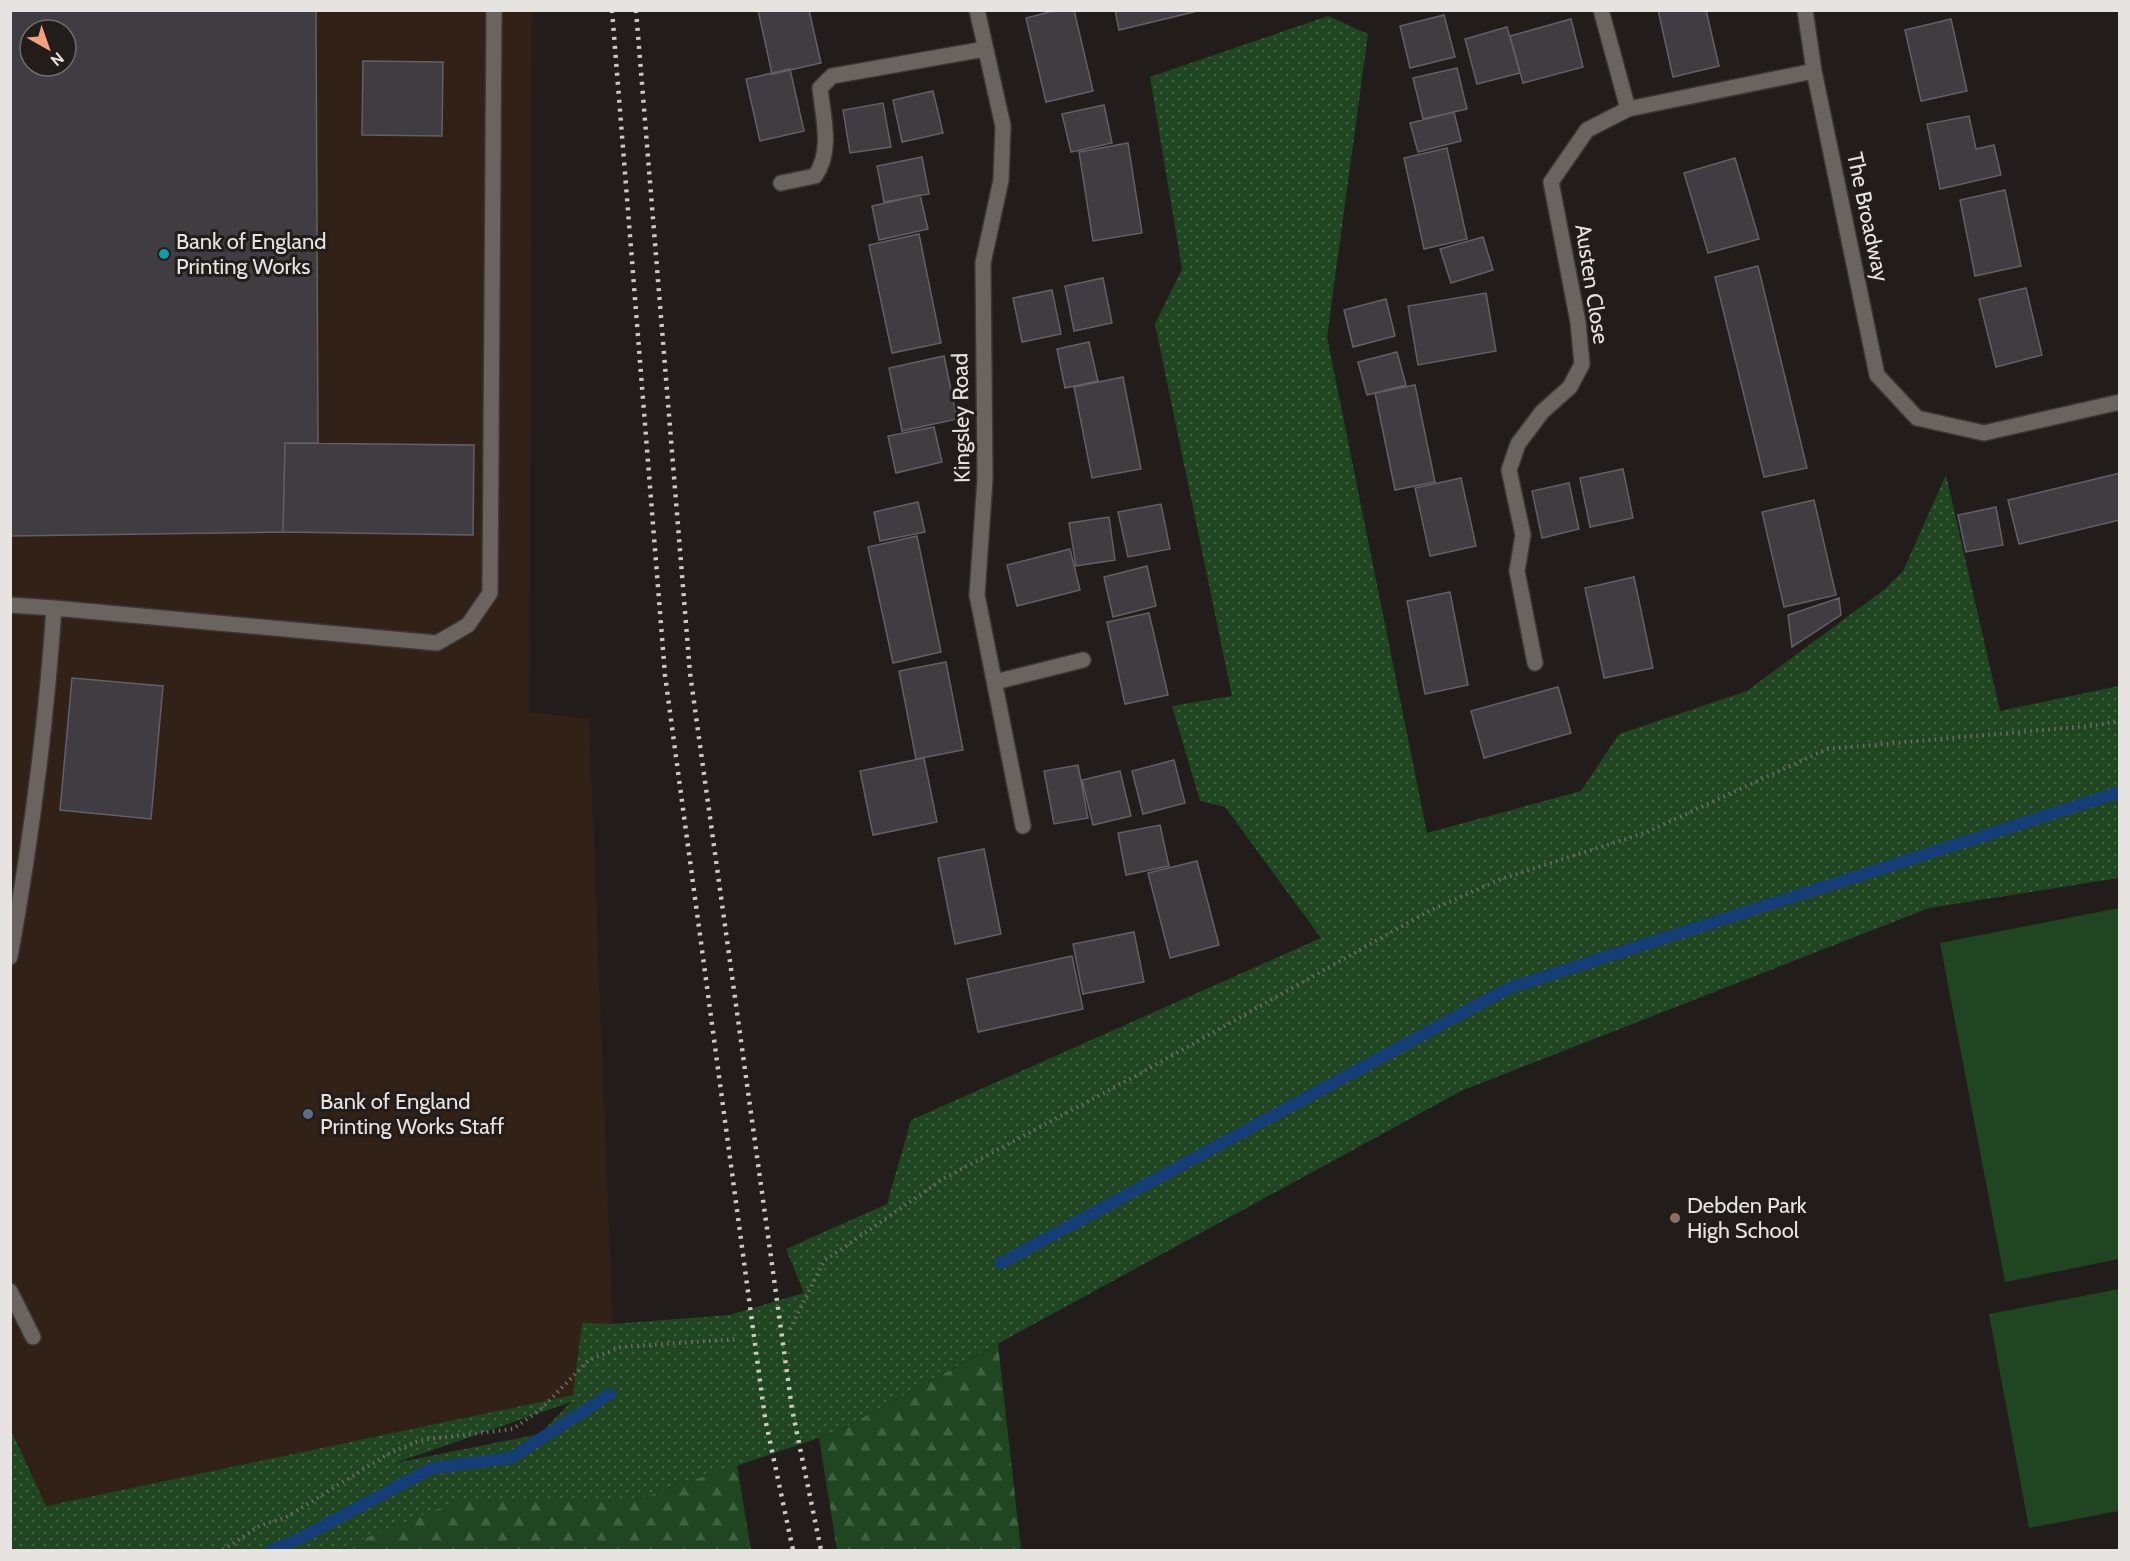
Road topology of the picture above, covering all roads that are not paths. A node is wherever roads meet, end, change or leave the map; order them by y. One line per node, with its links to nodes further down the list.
1 (494, 10): 11 (street)
2 (977, 10): 5 (street, Kingsley Road)
3 (1601, 10): 7 (street)
4 (1805, 10): 6 (street, The Broadway)
5 (986, 49): 8 (street); 14 (street, Kingsley Road)
6 (1814, 71): 7 (street, Austen Close); 9 (street, The Broadway)
7 (1628, 110): 13 (street, Austen Close)
8 (781, 183)
9 (2120, 402)
10 (10, 605): 11 (street)
11 (54, 608): 16 (street)
12 (1083, 660): 14 (street)
13 (1535, 663)
14 (994, 682): 15 (street, Kingsley Road)
15 (1023, 826)
16 (13, 921): 17 (street)
17 (10, 957)
18 (10, 1292): 19 (street)
19 (33, 1337)

